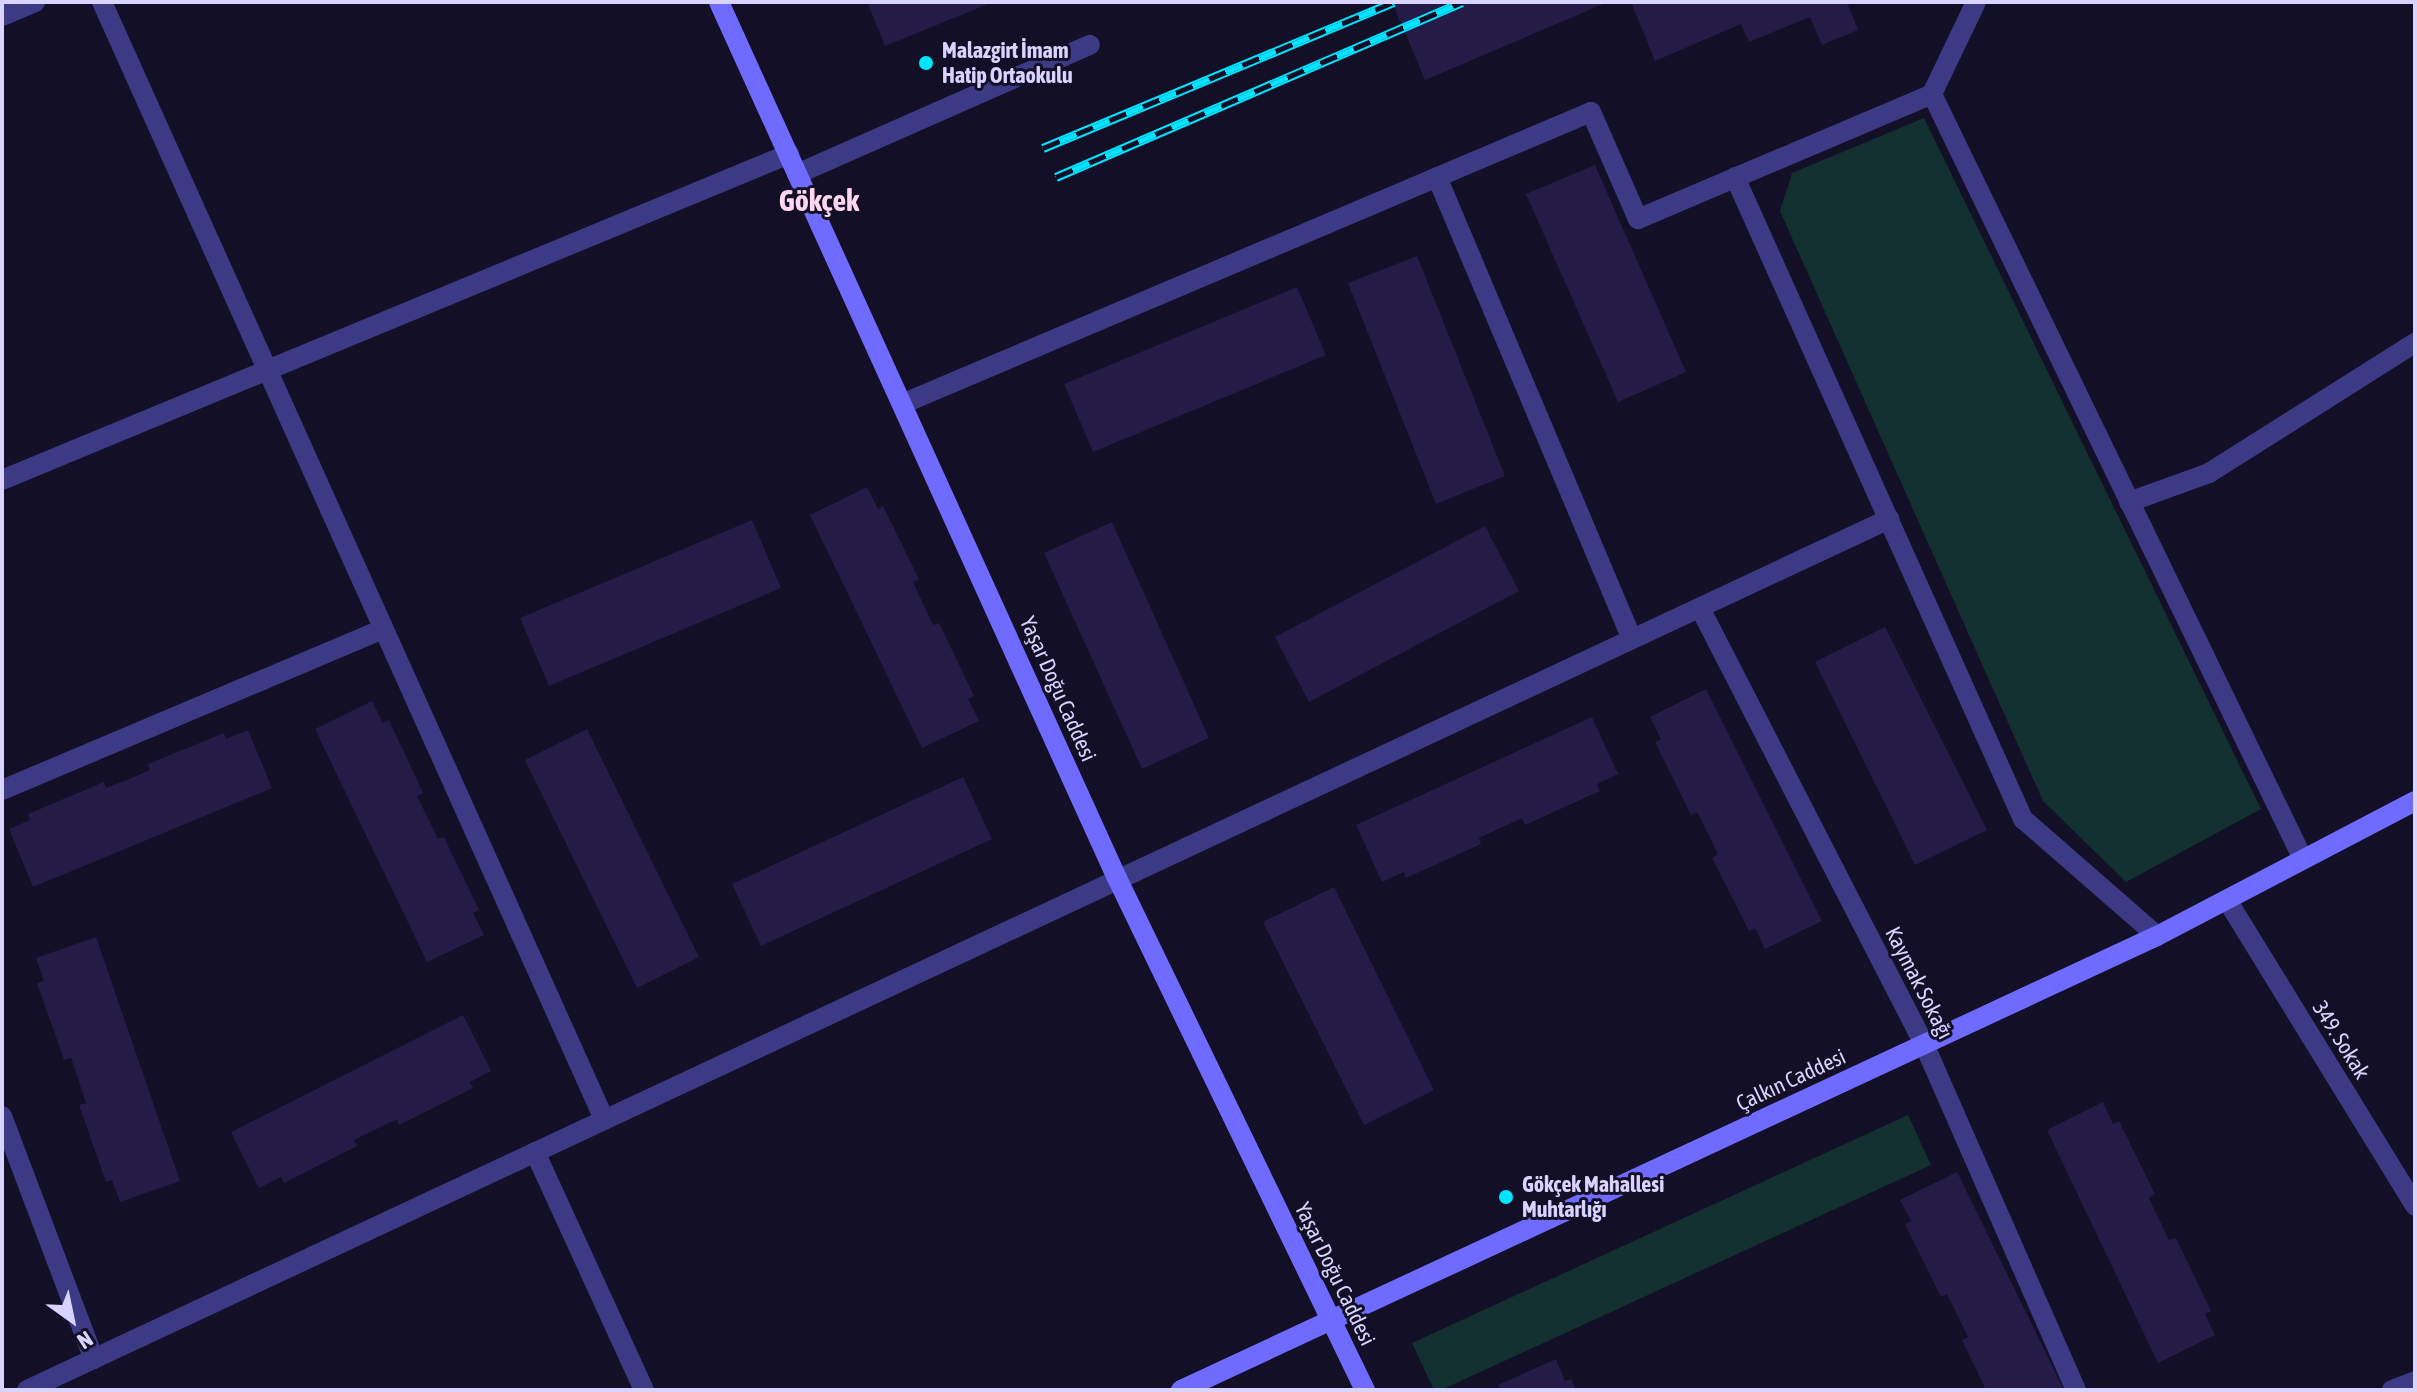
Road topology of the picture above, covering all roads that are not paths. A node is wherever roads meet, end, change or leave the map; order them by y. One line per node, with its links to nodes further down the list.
1 (35, 2): 5 (street)
2 (102, 2): 13 (street)
3 (719, 2): 8 (street, Yaşar Doğu Caddesi)
4 (1976, 2): 7 (street)
5 (2, 16)
6 (1090, 45): 9 (street)
7 (1932, 94): 11 (street); 16 (street)
8 (789, 154): 9 (street, Yaşar Doğu Caddesi); 13 (street)
9 (797, 174): 14 (street, Yaşar Doğu Caddesi)
10 (1437, 177): 11 (street); 14 (street); 20 (street)
11 (1735, 177): 17 (street)
12 (2415, 343): 16 (street)
13 (266, 369): 15 (street); 19 (street)
14 (902, 404): 24 (street, Yaşar Doğu Caddesi)
15 (2, 480)
16 (2129, 502): 23 (street)
17 (1889, 519): 18 (street); 26 (street)
18 (1700, 608): 20 (street); 27 (street, Kaymak Sokağı)
19 (383, 629): 21 (street); 29 (street)
20 (1632, 639): 24 (street)
21 (2, 790)
22 (2415, 801): 23 (street, Çalkın Caddesi)
23 (2303, 859): 25 (street, Çalkın Caddesi)
24 (1117, 878): 29 (street); 32 (street, Yaşar Doğu Caddesi)
25 (2227, 900): 26 (street, Çalkın Caddesi); 31 (street, 349. Sokak)
26 (2157, 936): 27 (street, Çalkın Caddesi)
27 (1924, 1044): 32 (street, Çalkın Caddesi); 39 (street, Kaymak Sokağı)
28 (2, 1116): 33 (street)
29 (604, 1119): 30 (street)
30 (535, 1152): 33 (street); 36 (street)
31 (2415, 1206)
32 (1331, 1320): 37 (street, Çalkın Caddesi); 38 (street, Yaşar Doğu Caddesi)
33 (94, 1359): 35 (street)
34 (2415, 1381): 40 (street)
35 (27, 1390)
36 (644, 1390)
37 (1181, 1390)
38 (1365, 1390)
39 (2076, 1390)
40 (2392, 1390)

